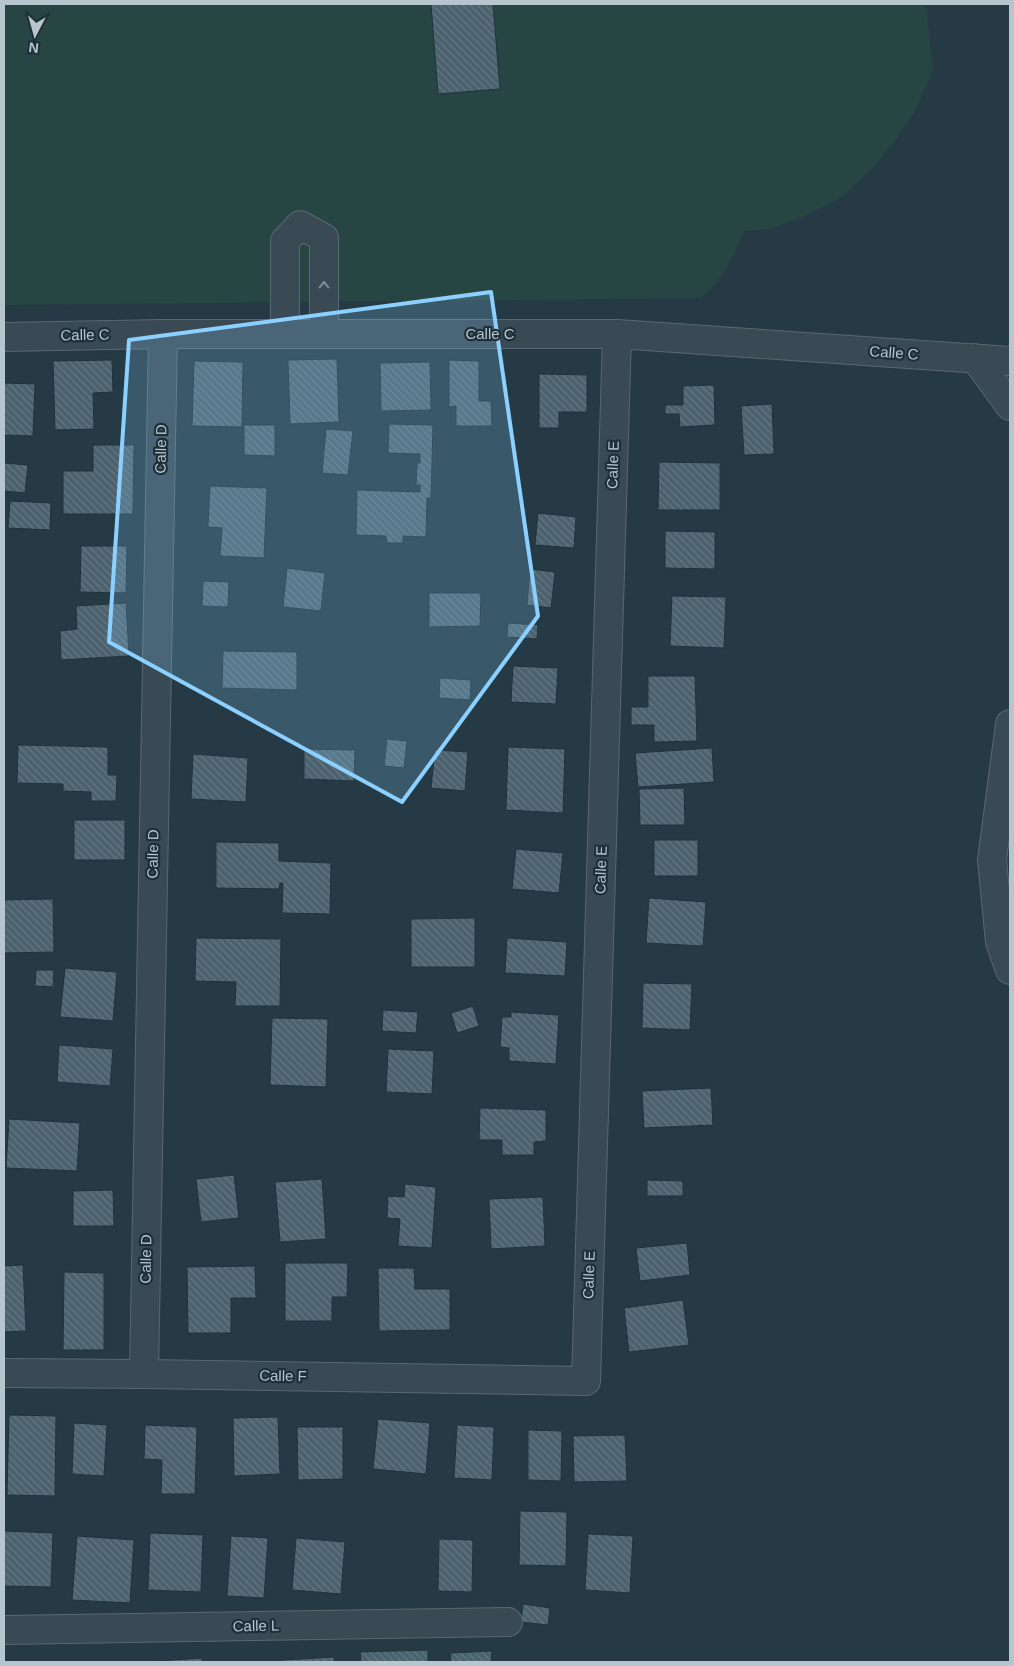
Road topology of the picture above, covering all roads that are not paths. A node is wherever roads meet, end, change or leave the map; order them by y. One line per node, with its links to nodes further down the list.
1 (163, 334): 2 (street, Calle C); 5 (street, Calle C); 12 (street, Calle D)
2 (285, 334): 3 (street, Calle C); 3 (street, one-way to 2)
3 (324, 334): 4 (street, Calle C)
4 (617, 334): 6 (street, Calle C); 13 (street, Calle E)
5 (4, 337)
6 (974, 358): 7 (street, Calle C); 8 (street)
7 (1010, 361)
8 (1010, 406)
9 (1010, 724): 10 (street)
10 (1010, 970)
11 (4, 1373): 12 (street, Calle F)
12 (144, 1374): 13 (street, Calle F)
13 (562, 1381)
14 (508, 1622): 15 (street, Calle L)
15 (4, 1630)

